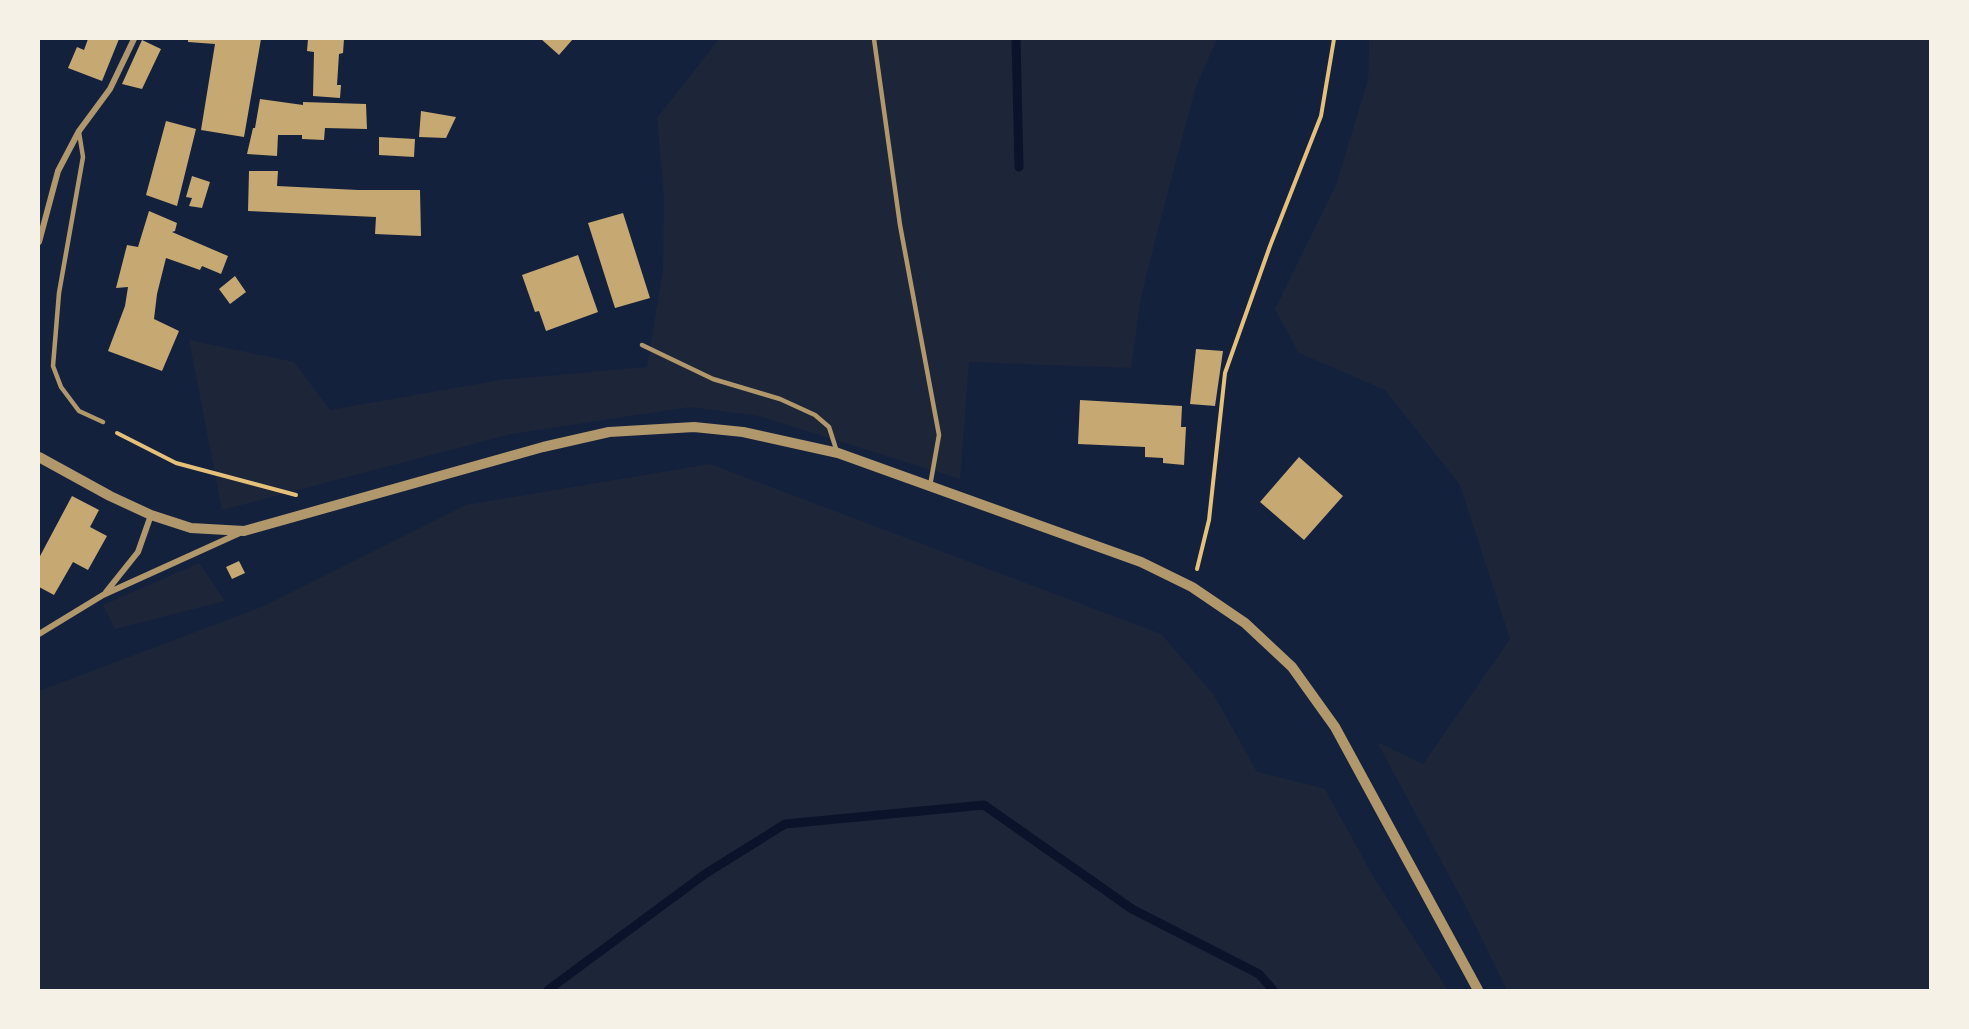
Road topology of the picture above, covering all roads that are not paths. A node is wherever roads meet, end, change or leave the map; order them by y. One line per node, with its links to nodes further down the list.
1 (134, 39): 3 (street)
2 (874, 39): 9 (lane)
3 (79, 131): 4 (street); 6 (lane)
4 (39, 242)
5 (642, 345): 7 (lane)
6 (103, 422)
7 (838, 453): 9 (street); 11 (street)
8 (39, 457): 10 (street)
9 (930, 487): 14 (street)
10 (151, 515): 11 (street); 12 (street)
11 (244, 531): 12 (street)
12 (103, 595): 13 (street)
13 (39, 634)
14 (1478, 990)

